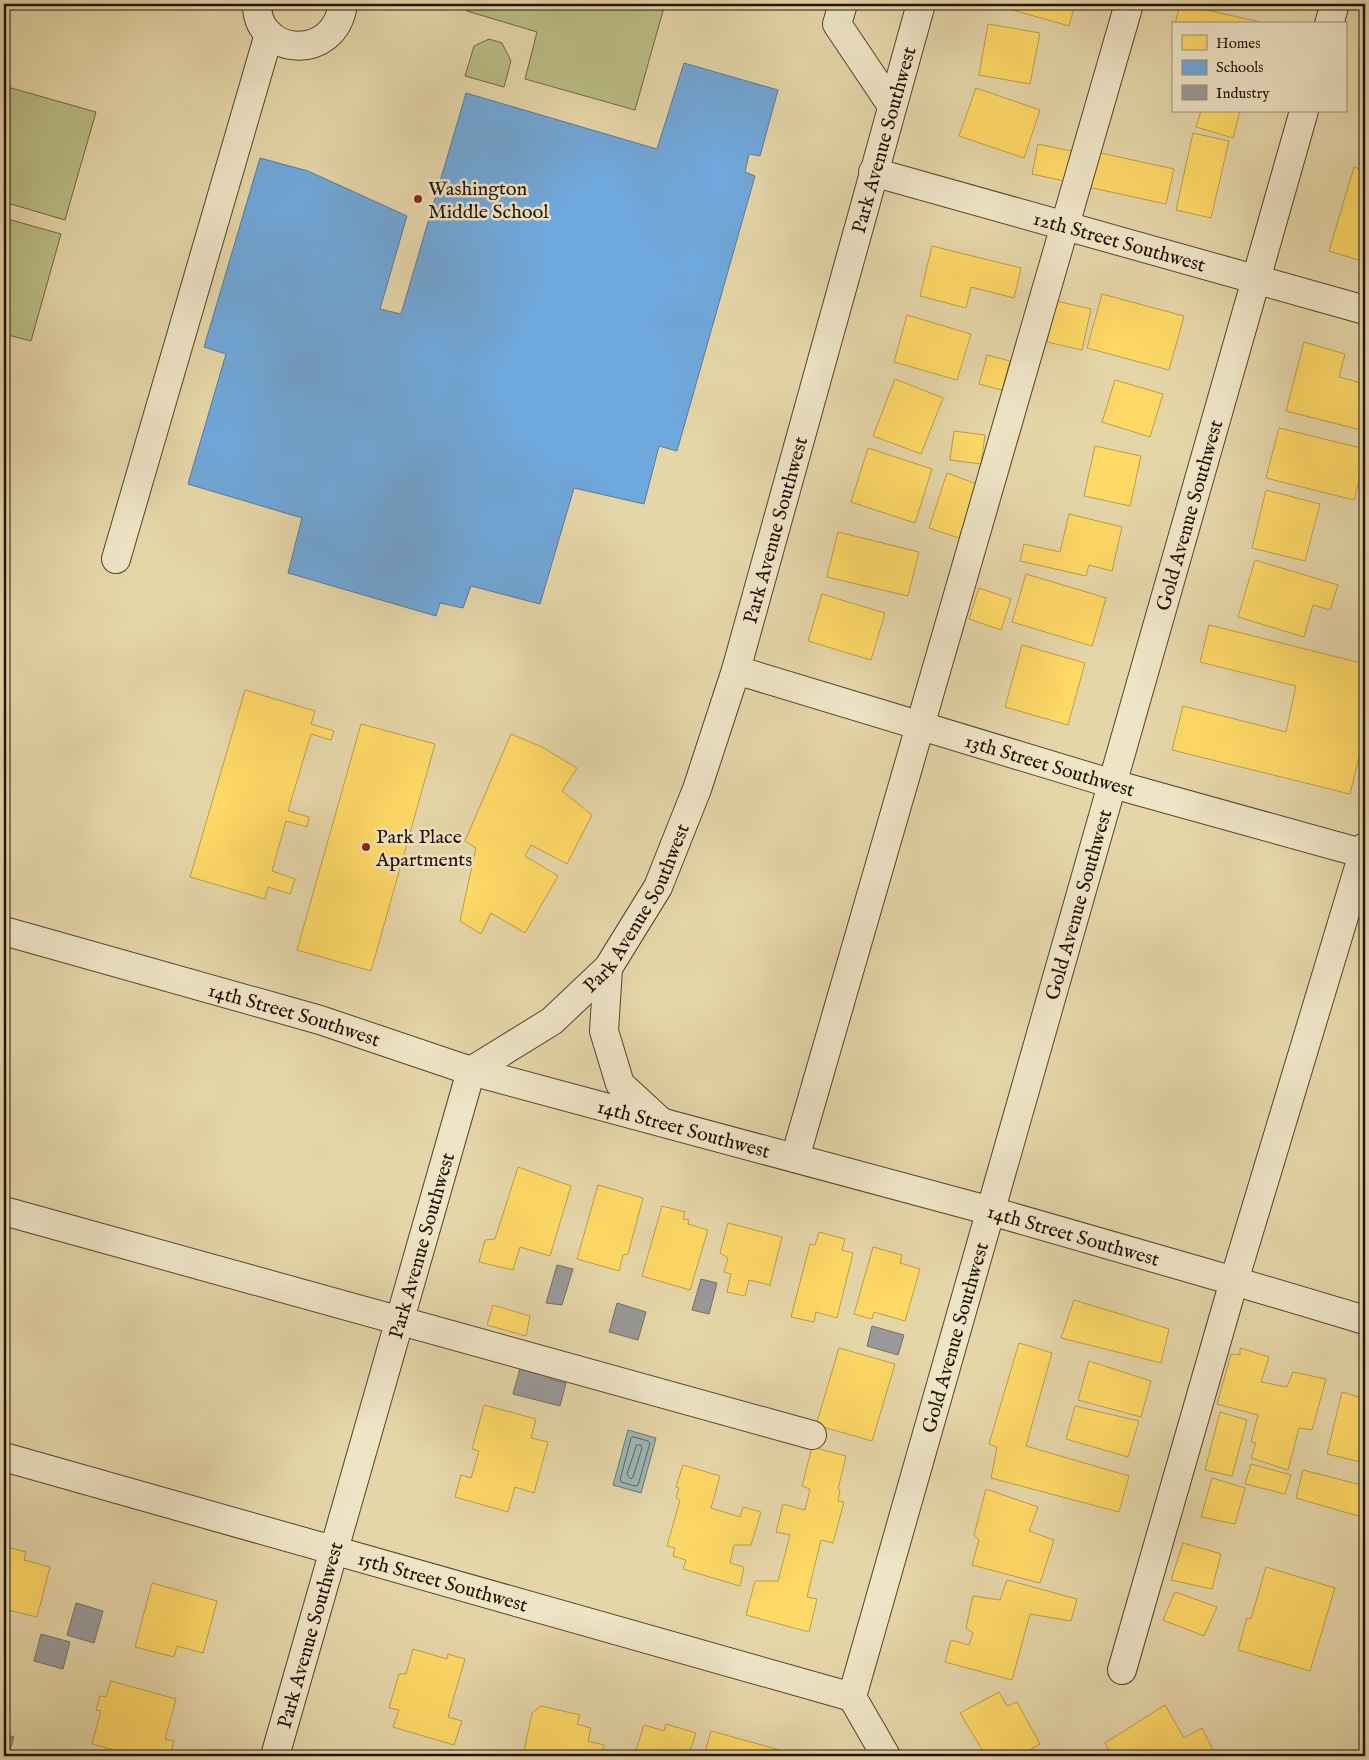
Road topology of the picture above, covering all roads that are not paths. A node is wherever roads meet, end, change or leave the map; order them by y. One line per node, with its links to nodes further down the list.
1 (257, 4): 8 (street)
2 (343, 4): 8 (street)
3 (843, 4): 9 (street)
4 (921, 4): 9 (street, Park Avenue Southwest)
5 (1129, 4): 12 (street)
6 (1335, 4): 7 (street)
7 (1330, 22)
8 (269, 34): 15 (street)
9 (892, 106): 11 (street, Park Avenue Southwest)
10 (1304, 112): 13 (street, Gold Avenue Southwest)
11 (873, 172): 12 (street, 12th Street Southwest); 16 (street, Park Avenue Southwest)
12 (1064, 226): 13 (street, 12th Street Southwest); 17 (street)
13 (1256, 280): 14 (street, 12th Street Southwest); 18 (street, Gold Avenue Southwest)
14 (1365, 310)
15 (116, 559)
16 (736, 670): 17 (street, 13th Street Southwest); 21 (street, Park Avenue Southwest)
17 (920, 726): 18 (street, 13th Street Southwest); 24 (street)
18 (1113, 784): 19 (street, 13th Street Southwest); 26 (street, Gold Avenue Southwest)
19 (1365, 851): 27 (street)
20 (4, 931): 22 (street, 14th Street Southwest)
21 (608, 968): 22 (street, Park Avenue Southwest); 23 (street)
22 (471, 1071): 23 (street, 14th Street Southwest); 29 (street, Park Avenue Southwest)
23 (662, 1122): 24 (street, 14th Street Southwest)
24 (795, 1158): 26 (street, 14th Street Southwest)
25 (4, 1211): 29 (street)
26 (991, 1211): 27 (street, 14th Street Southwest); 34 (street, Gold Avenue Southwest)
27 (1234, 1281): 28 (street, 14th Street Southwest); 33 (street)
28 (1365, 1320)
29 (399, 1322): 30 (street); 32 (street, Park Avenue Southwest)
30 (812, 1435)
31 (4, 1458): 32 (street, 15th Street Southwest)
32 (334, 1551): 34 (street, 15th Street Southwest); 35 (street, Park Avenue Southwest)
33 (1122, 1670)
34 (852, 1698): 36 (street)
35 (275, 1756)
36 (886, 1756)

